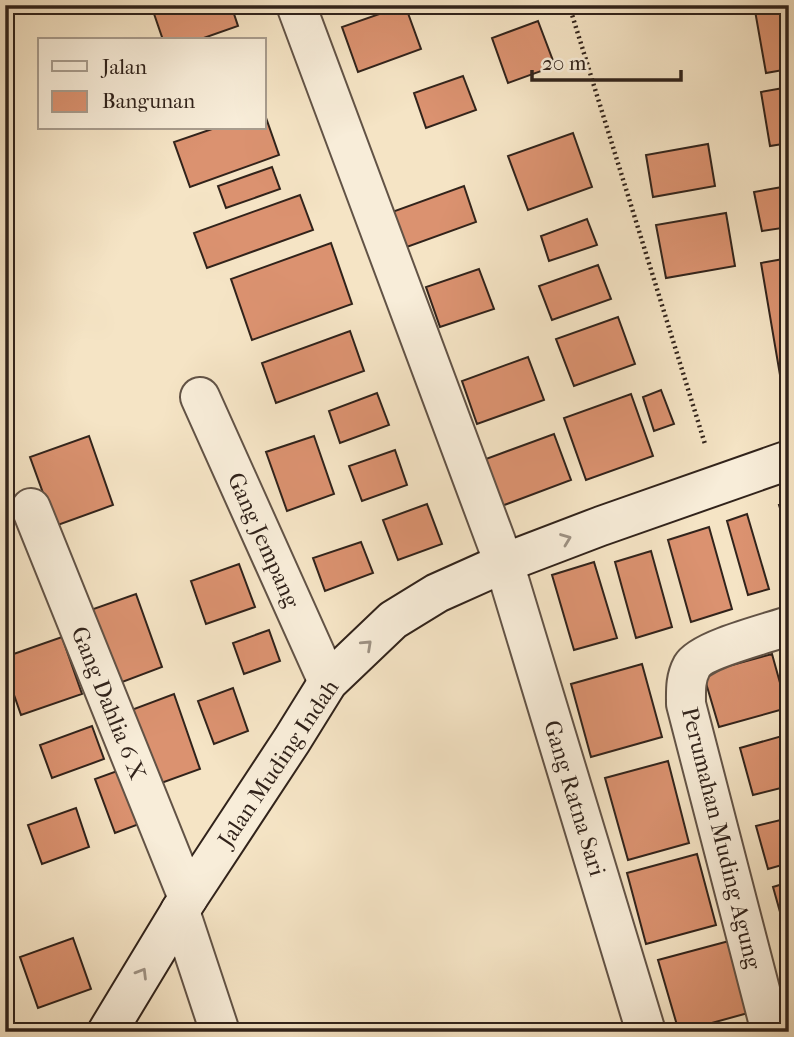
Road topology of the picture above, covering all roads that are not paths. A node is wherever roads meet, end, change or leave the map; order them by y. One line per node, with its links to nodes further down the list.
1 (296, 5): 5 (street, Gang Ratna Sari)
2 (200, 397): 7 (street, Gang Jempang)
3 (789, 460): 5 (street, Jalan Muding Indah, one-way to 3)
4 (31, 508): 8 (street, Gang Dahlia 6 X)
5 (503, 563): 7 (street, Jalan Muding Indah, one-way to 5); 11 (street, Gang Ratna Sari)
6 (789, 626): 12 (street, Perumahan Muding Agung)
7 (328, 682): 8 (street, Jalan Muding Indah)
8 (184, 905): 9 (street, Jalan Muding Indah, one-way to 8); 10 (street, Gang Dahlia 6 X)
9 (107, 1032)
10 (220, 1032)
11 (646, 1032)
12 (771, 1032)

